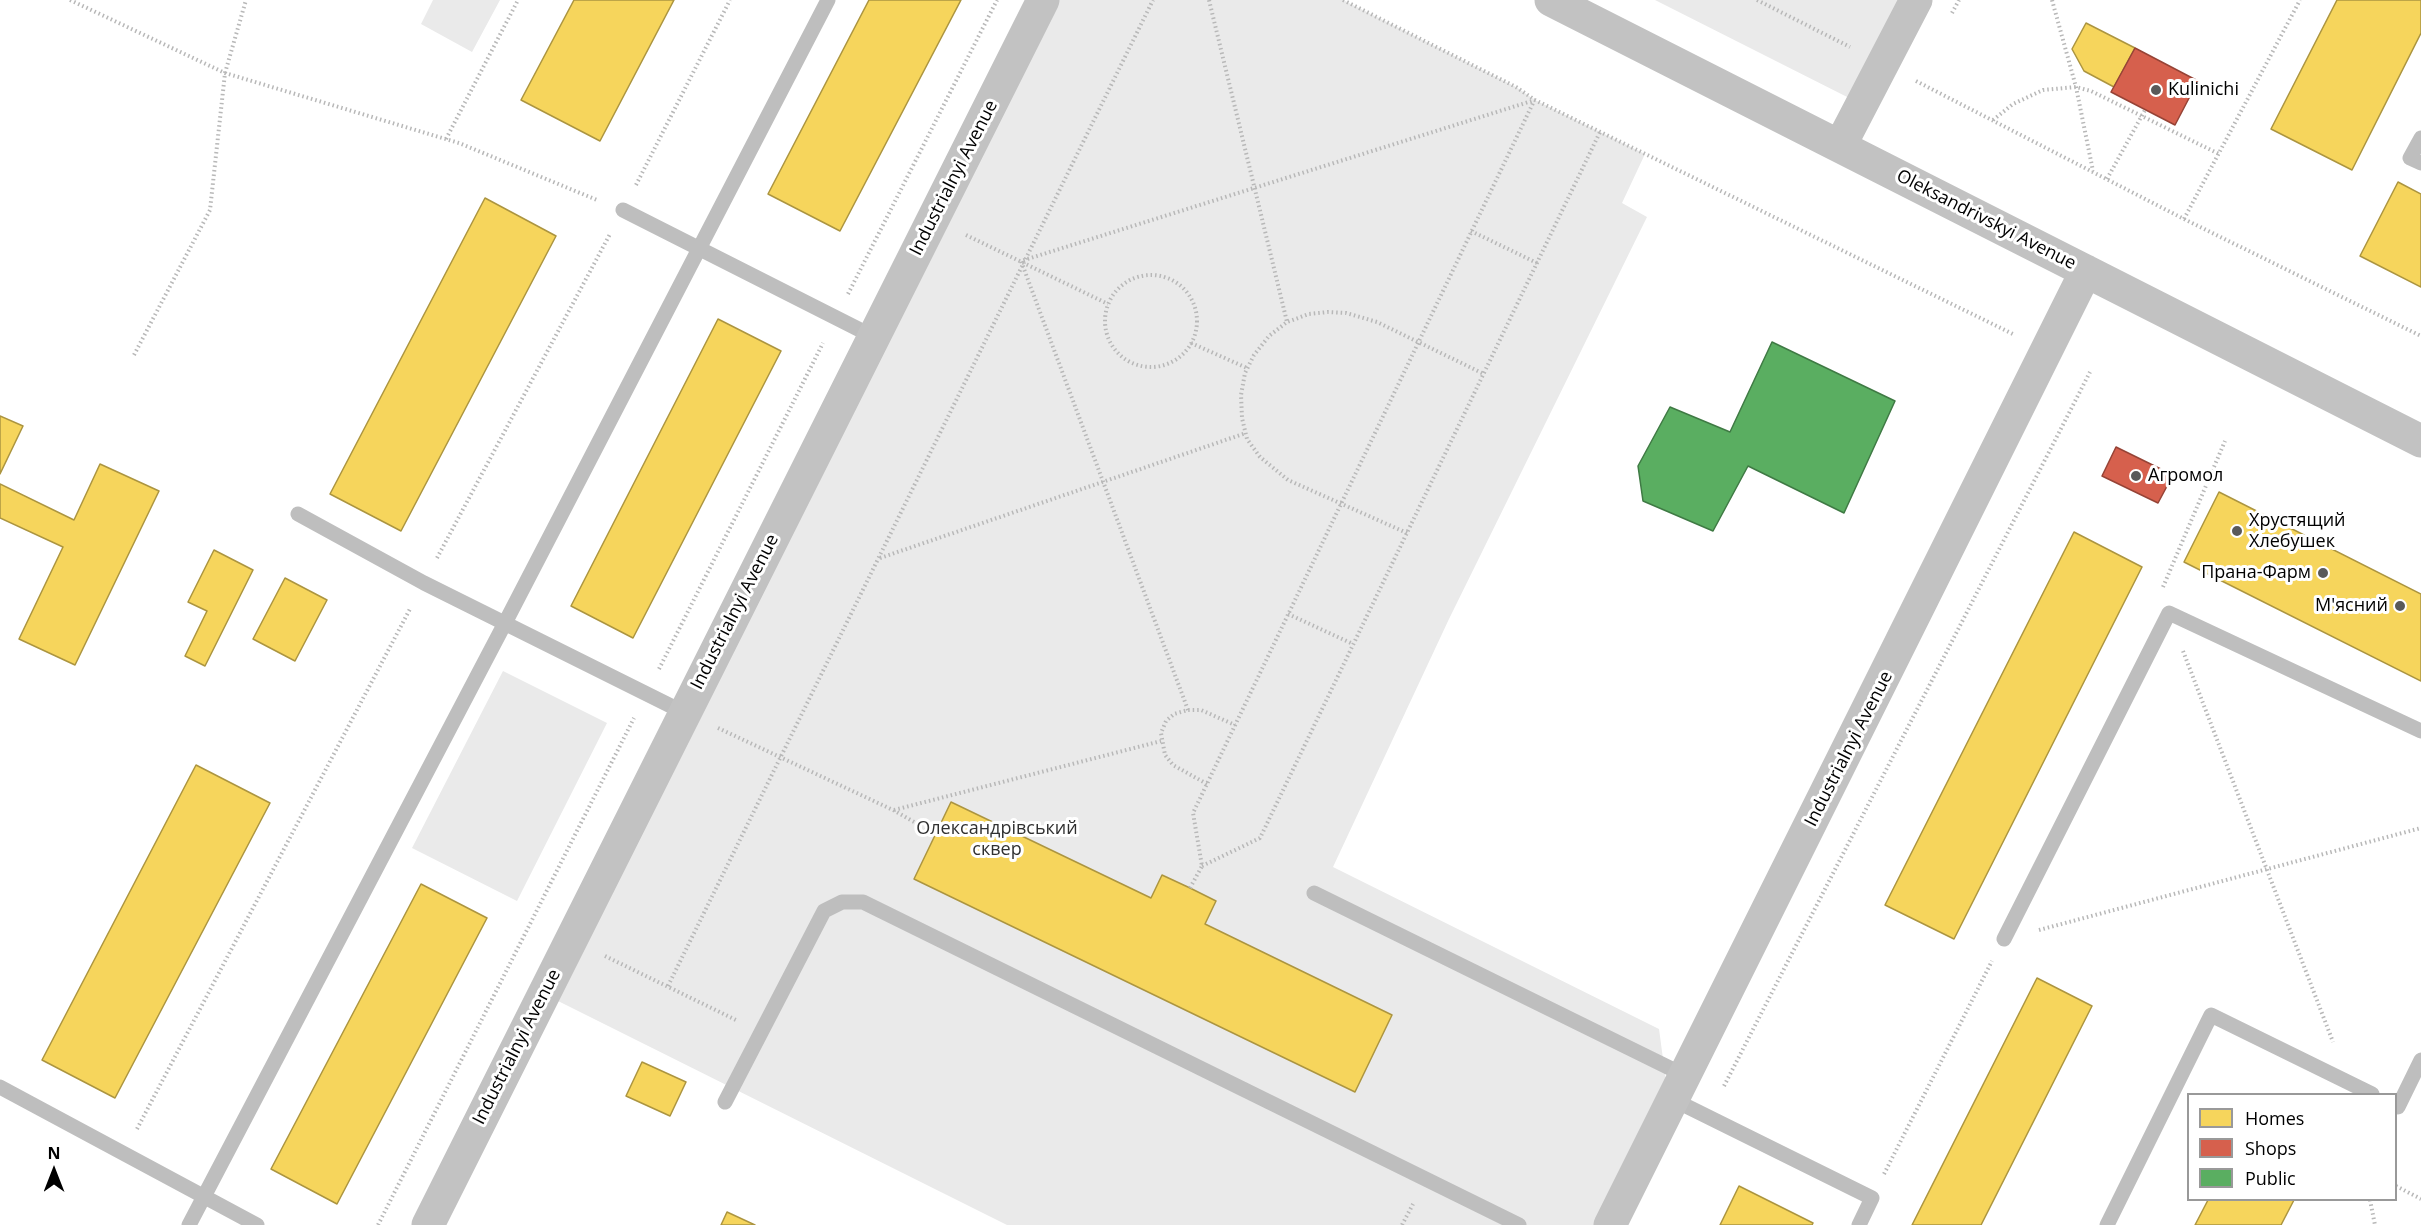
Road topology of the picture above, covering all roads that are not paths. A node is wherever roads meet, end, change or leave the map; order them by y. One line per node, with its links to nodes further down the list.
1 (828, 0): 9 (lane)
2 (1043, 0): 11 (street, Industrialnyi Avenue)
3 (1551, 0): 6 (street, Oleksandrivskyi Avenue)
4 (1916, 0): 6 (street)
5 (2421, 138): 7 (lane)
6 (1840, 146): 10 (street, Oleksandrivskyi Avenue)
7 (2421, 163)
8 (623, 210): 9 (lane)
9 (699, 249): 11 (lane); 14 (lane)
10 (2086, 271): 12 (street, Oleksandrivskyi Avenue); 21 (street, Industrialnyi Avenue)
11 (874, 337): 15 (street, Industrialnyi Avenue)
12 (2421, 441)
13 (298, 514): 14 (lane)
14 (505, 623): 15 (lane); 25 (lane)
15 (685, 713): 28 (street, Industrialnyi Avenue)
16 (2421, 731): 18 (lane)
17 (1314, 893): 21 (lane)
18 (2004, 939)
19 (2421, 1060): 24 (lane)
20 (0, 1087): 25 (lane)
21 (1680, 1088): 30 (street, Industrialnyi Avenue); 31 (lane)
22 (2368, 1093): 32 (lane)
23 (725, 1102): 29 (lane)
24 (2397, 1106)
25 (203, 1196): 26 (lane); 27 (lane)
26 (189, 1225)
27 (257, 1225)
28 (428, 1225)
29 (1519, 1225)
30 (1610, 1225)
31 (1859, 1225)
32 (2107, 1225)

